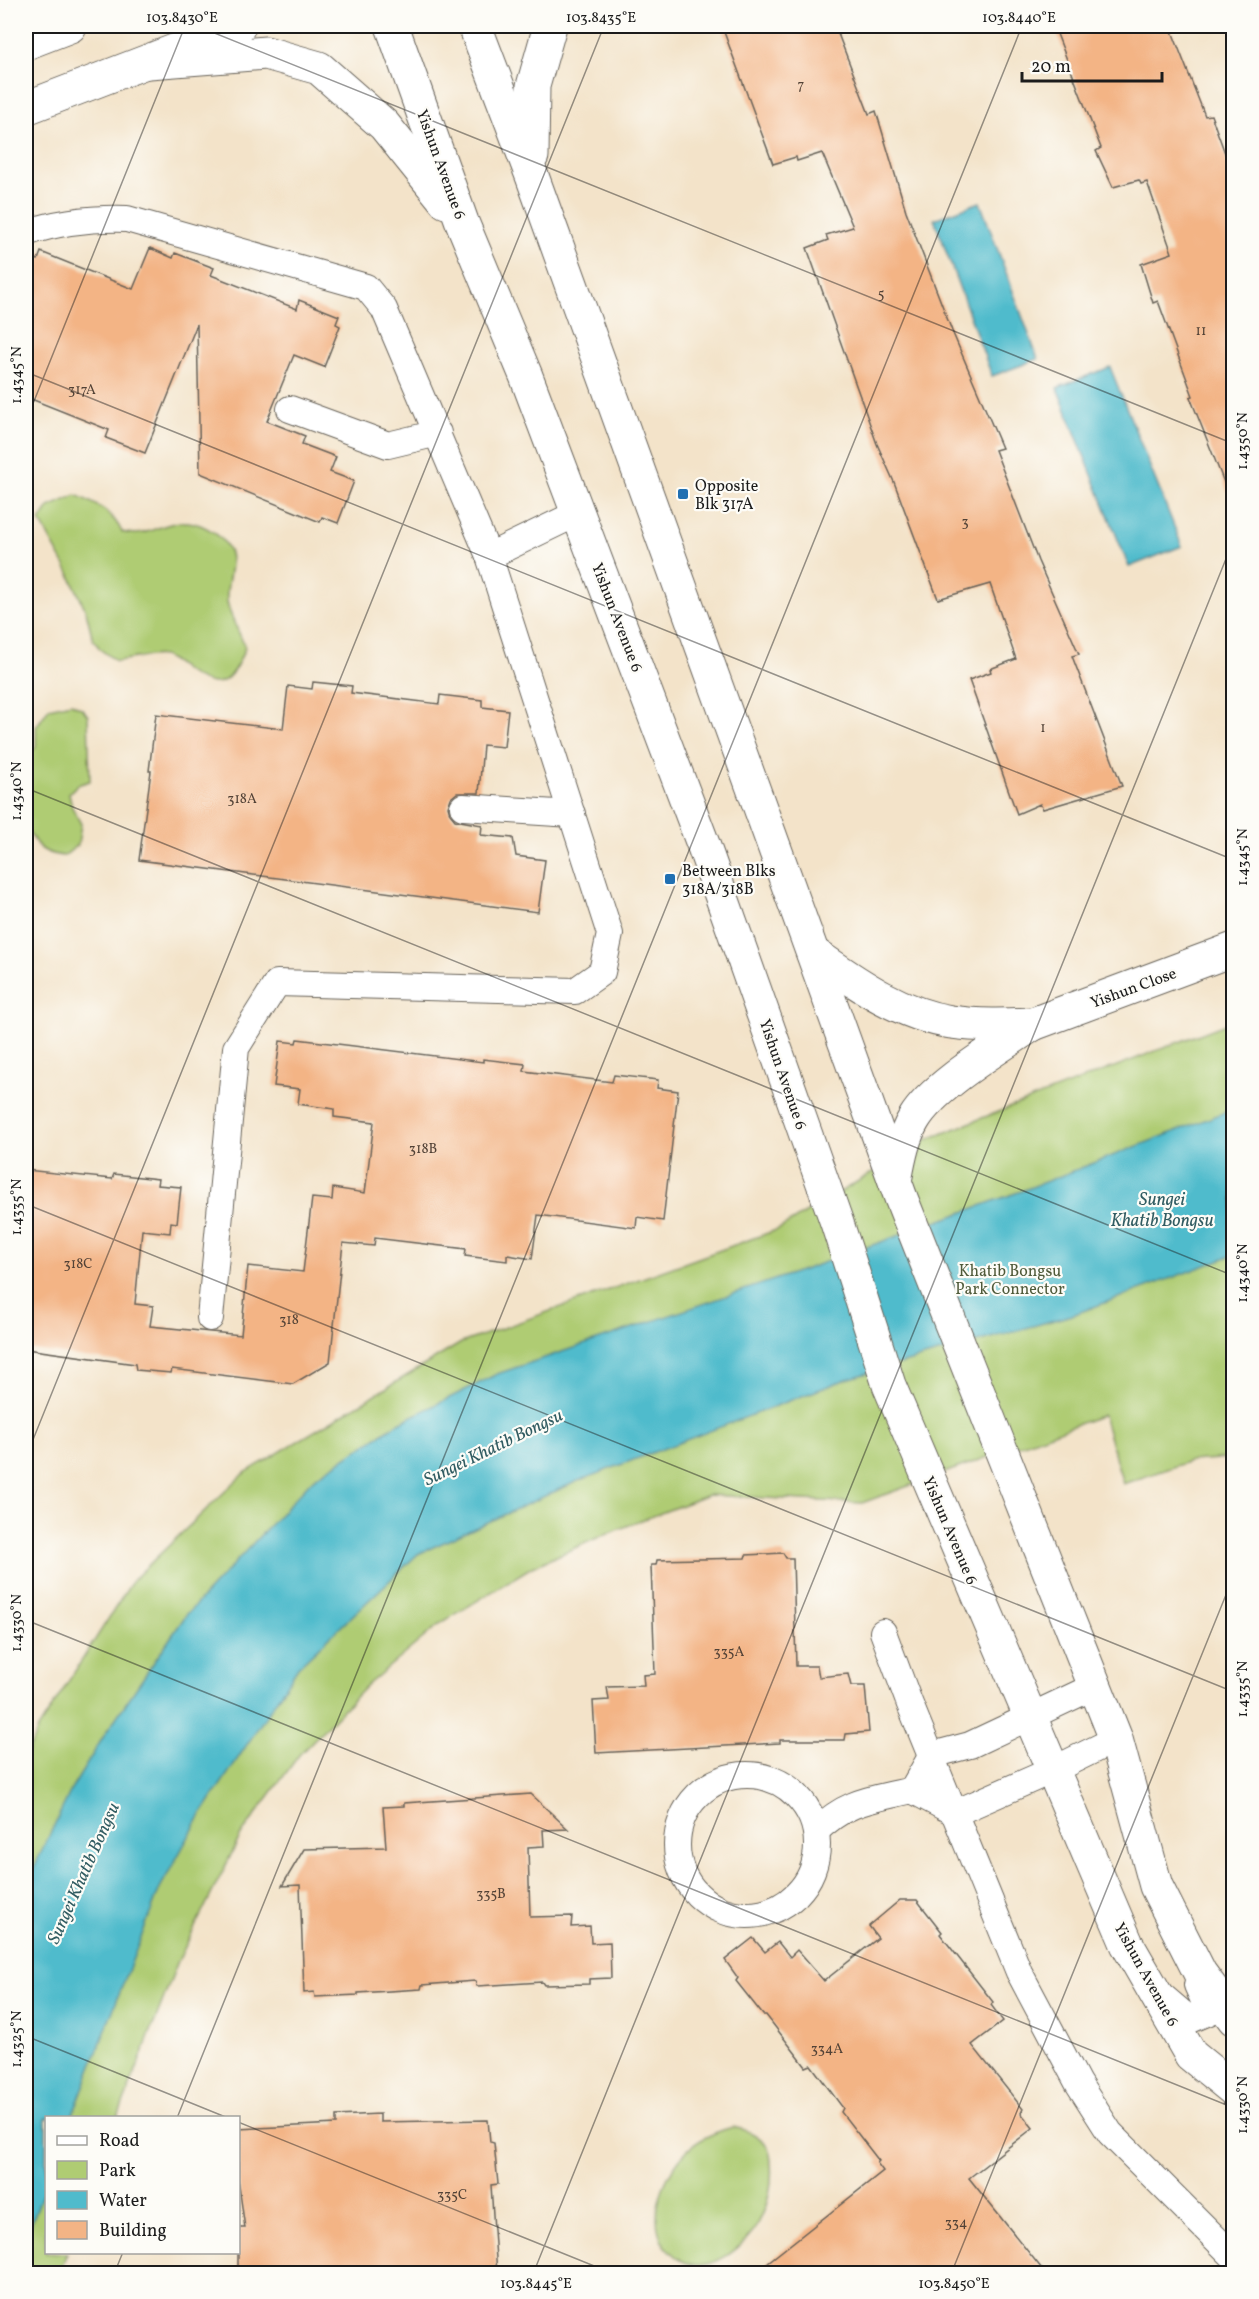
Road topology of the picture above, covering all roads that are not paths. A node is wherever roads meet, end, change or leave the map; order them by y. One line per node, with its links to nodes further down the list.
1 (70, 26): 6 (main road)
2 (239, 26): 7 (main road)
3 (392, 26): 10 (main road, Yishun Avenue 6)
4 (475, 26): 9 (main road)
5 (550, 26): 9 (main road)
6 (26, 43)
7 (149, 62): 8 (main road); 10 (main road)
8 (26, 108)
9 (532, 176): 19 (main road)
10 (462, 222): 14 (main road, Yishun Avenue 6)
11 (26, 234): 13 (lane)
12 (290, 409): 13 (lane)
13 (438, 433): 15 (lane)
14 (578, 513): 15 (lane); 25 (main road, Yishun Avenue 6)
15 (489, 556): 17 (lane)
16 (463, 807): 17 (lane)
17 (572, 814): 22 (lane)
18 (1233, 949): 20 (main road, Yishun Close)
19 (813, 953): 20 (main road); 21 (main road)
20 (1034, 1024): 21 (main road)
21 (898, 1189): 24 (main road)
22 (210, 1318)
23 (883, 1632): 27 (lane)
24 (1095, 1686): 25 (lane); 26 (main road)
25 (1031, 1718): 27 (lane); 28 (main road, Yishun Avenue 6)
26 (1116, 1739): 28 (lane); 34 (main road)
27 (932, 1755): 29 (lane); 32 (lane)
28 (1053, 1770): 32 (lane); 35 (main road, Yishun Avenue 6)
29 (912, 1790): 31 (lane); 32 (lane)
30 (798, 1798): 31 (lane); 33 (lane); 33 (lane)
31 (851, 1805): 33 (lane)
32 (955, 1813): 38 (lane)
33 (816, 1831)
34 (1200, 1973): 35 (lane); 36 (main road)
35 (1153, 1989): 37 (main road, Yishun Avenue 6)
36 (1233, 2019)
37 (1233, 2090)
38 (1233, 2256)

